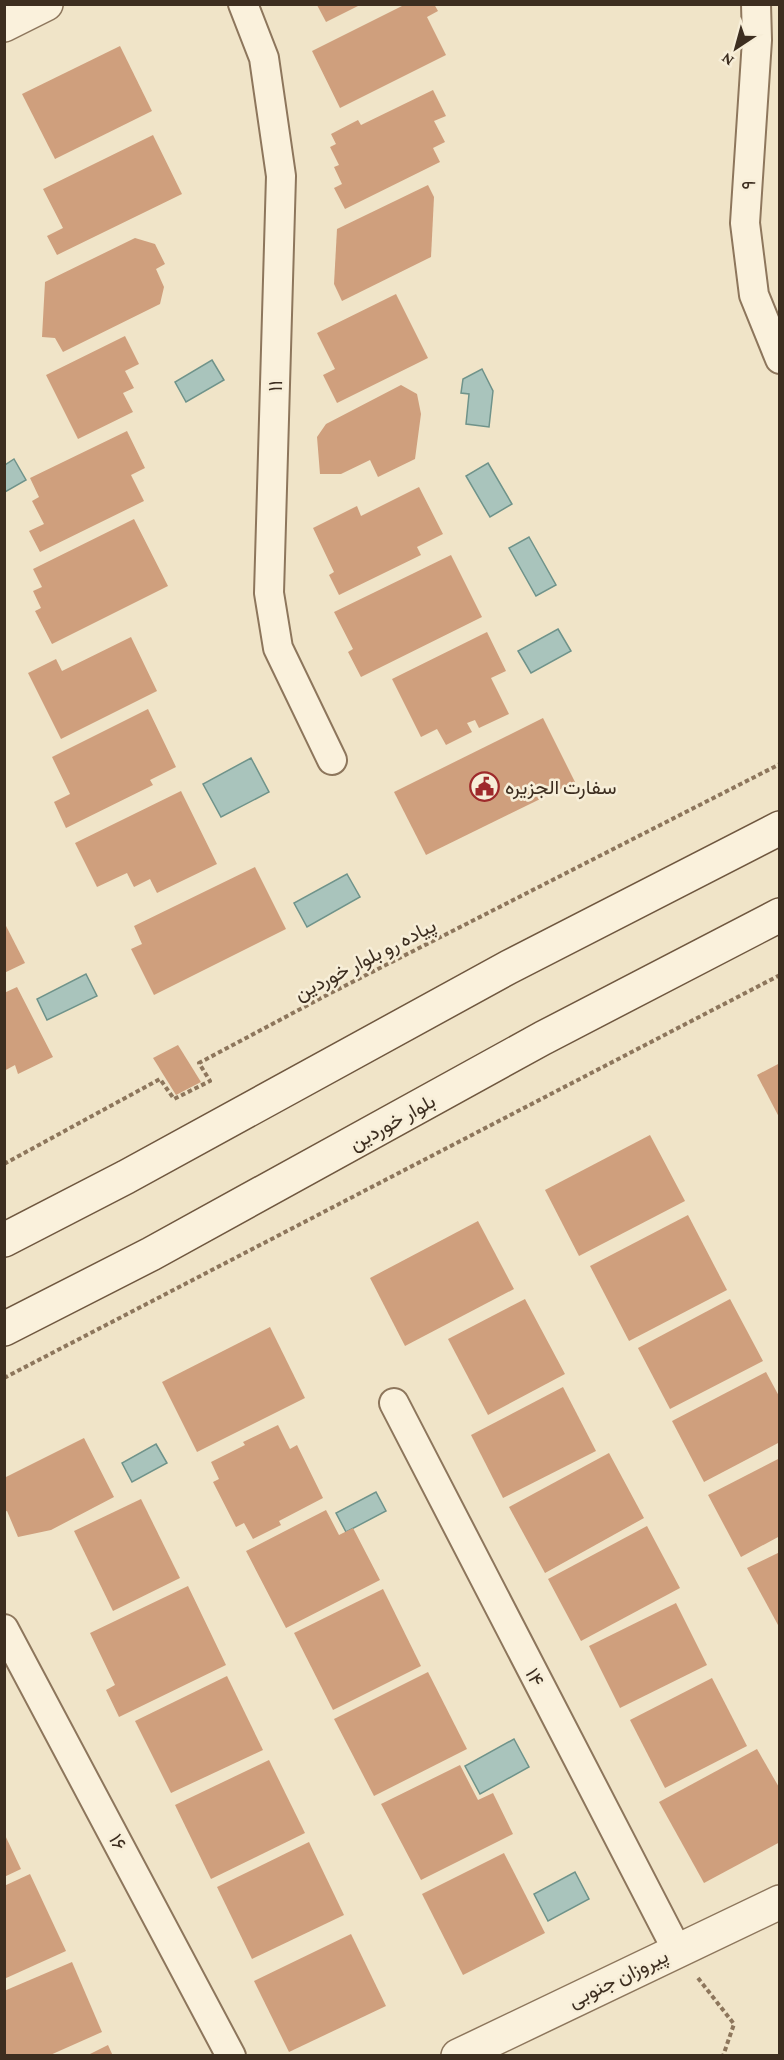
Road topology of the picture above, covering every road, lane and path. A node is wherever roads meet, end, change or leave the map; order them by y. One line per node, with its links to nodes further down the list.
1 (46, 4): 4 (main road)
2 (243, 4): 6 (street, ۱۱)
3 (756, 4): 5 (street, ۹)
4 (4, 25)
5 (780, 359)
6 (332, 760)
7 (780, 764): 11 (path, پیاده رو بلوار خوردین)
8 (780, 828): 12 (main road)
9 (780, 915): 13 (main road, بلوار خوردین)
10 (780, 975): 14 (path)
11 (4, 1164)
12 (4, 1240)
13 (4, 1329)
14 (4, 1378)
15 (394, 1403): 18 (street, ۱۴)
16 (4, 1629): 19 (street, ۱۶)
17 (780, 1902): 18 (main road, پیروزان جنوبی)
18 (676, 1950): 20 (main road, پیروزان جنوبی); 21 (path)
19 (231, 2055)
20 (458, 2055)
21 (723, 2055)

